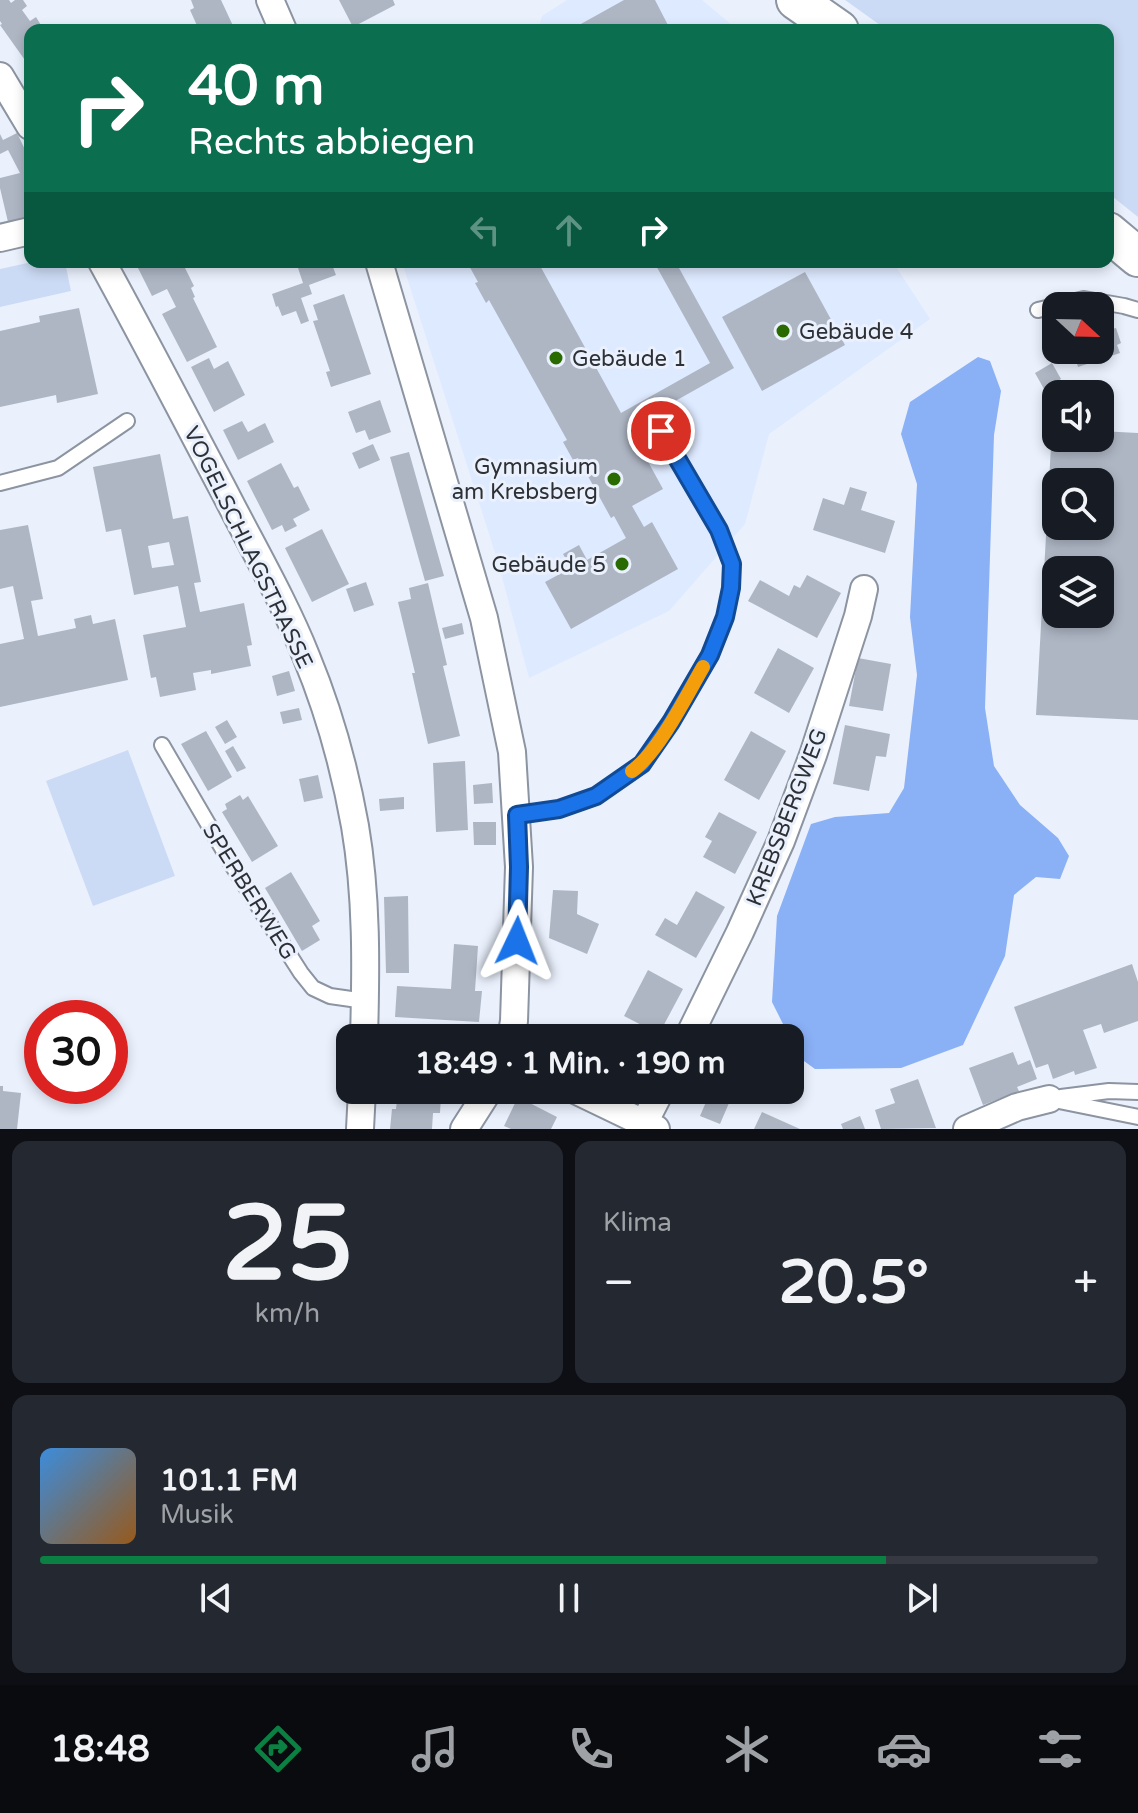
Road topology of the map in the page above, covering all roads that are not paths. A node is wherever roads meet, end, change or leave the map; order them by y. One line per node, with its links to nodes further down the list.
1 (270, 0): 3 (street)
2 (796, 0): 4 (main road)
3 (280, 24)
4 (830, 24)
5 (0, 76): 6 (street)
6 (24, 116)
7 (24, 232): 9 (street)
8 (1114, 237): 10 (main road)
9 (0, 238)
10 (1138, 257)
11 (105, 268): 21 (street, VOGELSCHLAGSTRASSE)
12 (381, 268): 20 (street)
13 (1038, 310): 14 (lane)
14 (1138, 310)
15 (127, 421): 17 (lane)
16 (661, 431): 20 (lane)
17 (0, 483)
18 (864, 589): 24 (street, KREBSBERGWEG)
19 (162, 745): 21 (lane, SPERBERWEG)
20 (517, 815): 23 (street)
21 (365, 1001): 22 (street, VOGELSCHLAGSTRASSE)
22 (364, 1024)
23 (513, 1024)
24 (695, 1024)
25 (1138, 1092): 26 (lane)
26 (1049, 1099): 31 (lane); 35 (street)
27 (361, 1104): 33 (street)
28 (480, 1104): 34 (street)
29 (604, 1104): 32 (street)
30 (657, 1104): 32 (street)
31 (1138, 1117)
32 (650, 1126)
33 (360, 1129)
34 (464, 1129)
35 (967, 1129)

